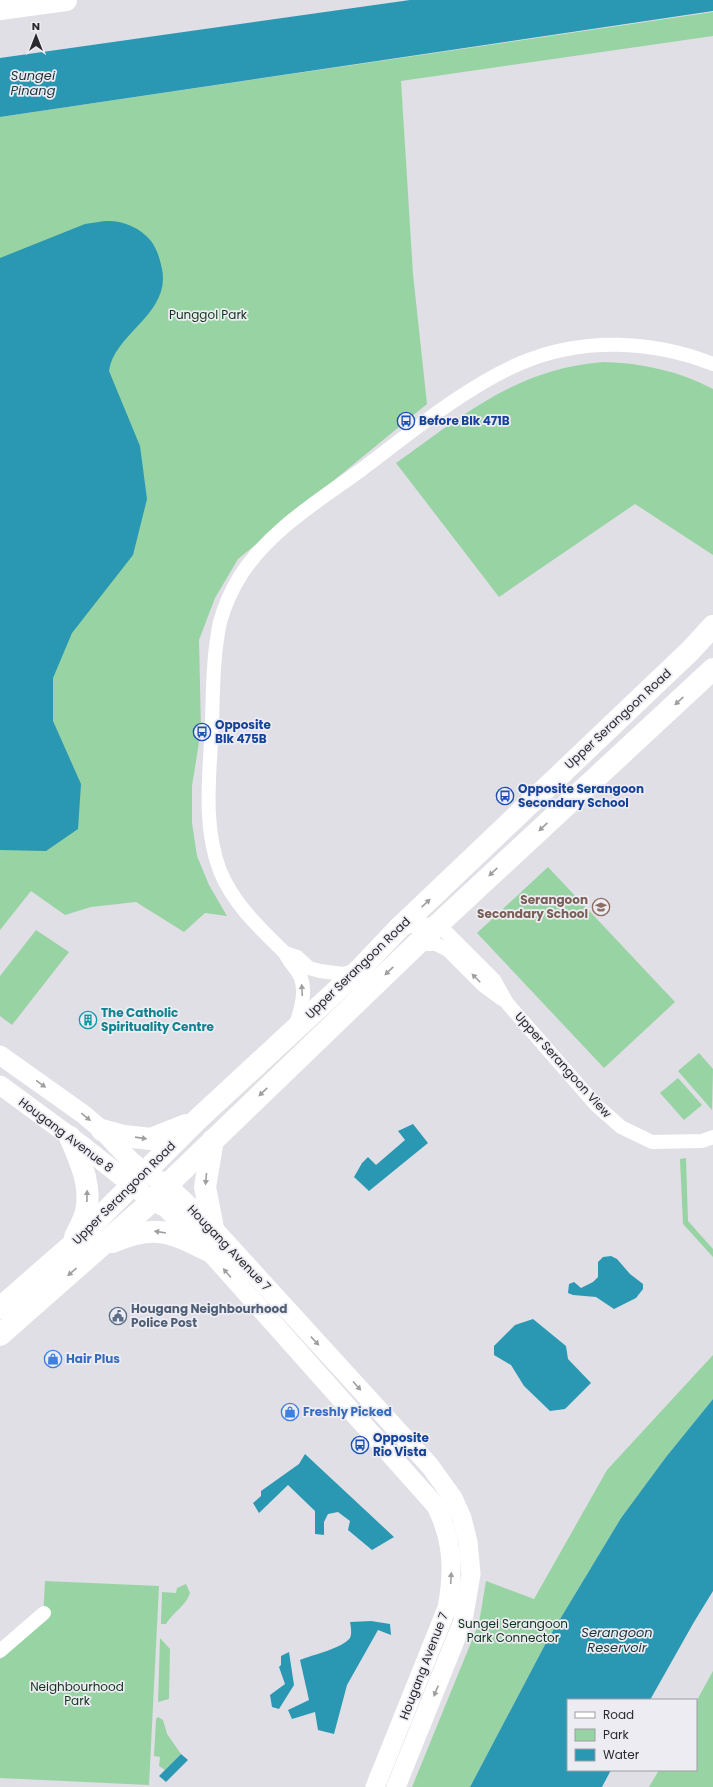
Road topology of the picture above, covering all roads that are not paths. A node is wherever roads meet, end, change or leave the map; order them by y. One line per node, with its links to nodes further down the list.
1 (66, 0): 2 (main road)
2 (0, 9)
3 (713, 364): 9 (street)
4 (713, 626): 7 (main road, Upper Serangoon Road, one-way to 4)
5 (713, 669): 6 (main road, Upper Serangoon Road, one-way to 6)
6 (438, 924): 7 (street); 8 (main road, Upper Serangoon Road); 11 (street, Upper Serangoon View)
7 (397, 930): 10 (main road, Upper Serangoon Road)
8 (417, 944): 11 (street, Upper Serangoon View, one-way to 8); 19 (main road, Upper Serangoon Road, one-way to 19)
9 (286, 953): 10 (street); 12 (street, one-way to 9)
10 (360, 969): 12 (main road, Upper Serangoon Road)
11 (507, 1003): 18 (street, Upper Serangoon View)
12 (295, 1028): 15 (main road, Upper Serangoon Road)
13 (0, 1055): 16 (main road, Hougang Avenue 8, one-way to 16)
14 (0, 1085): 17 (main road, Hougang Avenue 8)
15 (198, 1119): 16 (main road, one-way to 15); 20 (main road, Upper Serangoon Road)
16 (102, 1130): 20 (main road, Hougang Avenue 8)
17 (70, 1137): 20 (main road, Hougang Avenue 8); 24 (main road, one-way to 17)
18 (713, 1137)
19 (212, 1140): 21 (main road, Upper Serangoon Road); 23 (main road, one-way to 23)
20 (138, 1179): 21 (main road, Hougang Avenue 8); 22 (main road, Hougang Avenue 7); 24 (main road, Upper Serangoon Road)
21 (167, 1185): 22 (main road, Upper Serangoon Road); 23 (main road, Hougang Avenue 7)
22 (152, 1201): 25 (main road, Upper Serangoon Road); 26 (main road, Hougang Avenue 7)
23 (213, 1228): 32 (main road, Hougang Avenue 7, one-way to 32)
24 (72, 1246): 27 (main road, Upper Serangoon Road)
25 (101, 1247): 26 (main road, one-way to 25); 28 (main road, Upper Serangoon Road, one-way to 28)
26 (209, 1251): 31 (main road, Hougang Avenue 7, one-way to 26)
27 (0, 1308)
28 (0, 1335)
29 (44, 1614): 30 (street)
30 (0, 1651)
31 (375, 1787)
32 (396, 1787)

